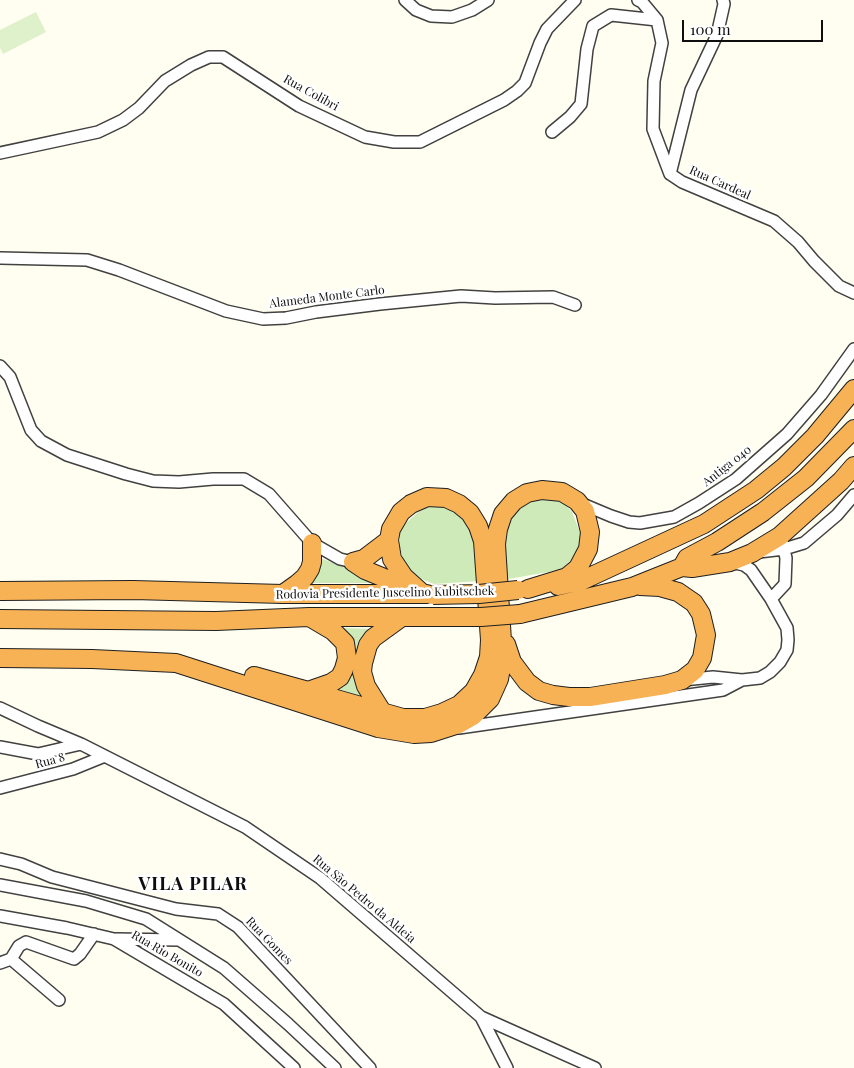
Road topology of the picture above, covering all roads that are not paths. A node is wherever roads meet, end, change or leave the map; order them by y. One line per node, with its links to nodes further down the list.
1 (405, 0): 2 (street)
2 (488, 0)
3 (575, 0): 8 (street, Rua Colibri)
4 (638, 0): 6 (street)
5 (723, 0): 9 (street, Rua Cardeal)
6 (657, 20): 7 (street); 9 (street)
7 (552, 132)
8 (0, 153)
9 (670, 174): 11 (street, Rua Cardeal)
10 (0, 258): 12 (street, Alameda Monte Carlo)
11 (854, 293)
12 (575, 305)
13 (854, 349): 19 (street, Antiga 040)
14 (0, 366): 22 (street)
15 (854, 389): 27 (highway, Rodovia Presidente Juscelino Kubitschek)
16 (854, 429): 25 (highway, Rodovia Presidente Juscelino Kubitschek)
17 (854, 466): 21 (highway)
18 (854, 495): 21 (street)
19 (577, 500): 27 (highway); 35 (highway)
20 (389, 540): 23 (highway); 30 (highway); 42 (highway)
21 (782, 542): 24 (highway); 31 (street)
22 (312, 543): 23 (street); 29 (highway)
23 (353, 562): 30 (highway)
24 (730, 562): 25 (highway); 31 (street)
25 (682, 566): 26 (highway, Rodovia Presidente Juscelino Kubitschek)
26 (632, 587): 33 (highway, Rodovia Presidente Juscelino Kubitschek, bridge); 38 (highway)
27 (523, 590): 30 (highway, Rodovia Presidente Juscelino Kubitschek, bridge)
28 (0, 591): 29 (highway, Rodovia Presidente Juscelino Kubitschek)
29 (283, 594): 30 (highway, Rodovia Presidente Juscelino Kubitschek)
30 (428, 594)
31 (771, 599): 39 (street)
32 (309, 617): 33 (highway, Rodovia Presidente Juscelino Kubitschek); 34 (highway, Rodovia Presidente Juscelino Kubitschek); 40 (highway)
33 (402, 617): 42 (highway)
34 (0, 619)
35 (503, 636): 38 (highway); 43 (highway)
36 (0, 648): 40 (highway)
37 (0, 658): 43 (highway)
38 (682, 680): 39 (street)
39 (742, 680): 43 (street)
40 (308, 690): 42 (highway)
41 (0, 708): 44 (street, Rua São Pedro da Aldeia)
42 (381, 710)
43 (445, 730)
44 (82, 744): 45 (street); 46 (street, Rua São Pedro da Aldeia)
45 (0, 747)
46 (105, 756): 47 (street, Rua 8); 56 (street, Rua São Pedro da Aldeia)
47 (0, 788)
48 (0, 858): 59 (street, Rua Gomes)
49 (0, 885): 53 (street)
50 (0, 916): 51 (street, Rua Rio Bonito)
51 (94, 934): 52 (street, Rua Rio Bonito); 54 (street)
52 (114, 939): 53 (street); 57 (street, Rua Rio Bonito)
53 (179, 940): 58 (street)
54 (6, 961): 55 (street)
55 (58, 1000)
56 (480, 1018): 60 (street); 61 (street, Rua São Pedro da Aldeia)
57 (294, 1068)
58 (335, 1068)
59 (370, 1068)
60 (507, 1068)
61 (595, 1068)

